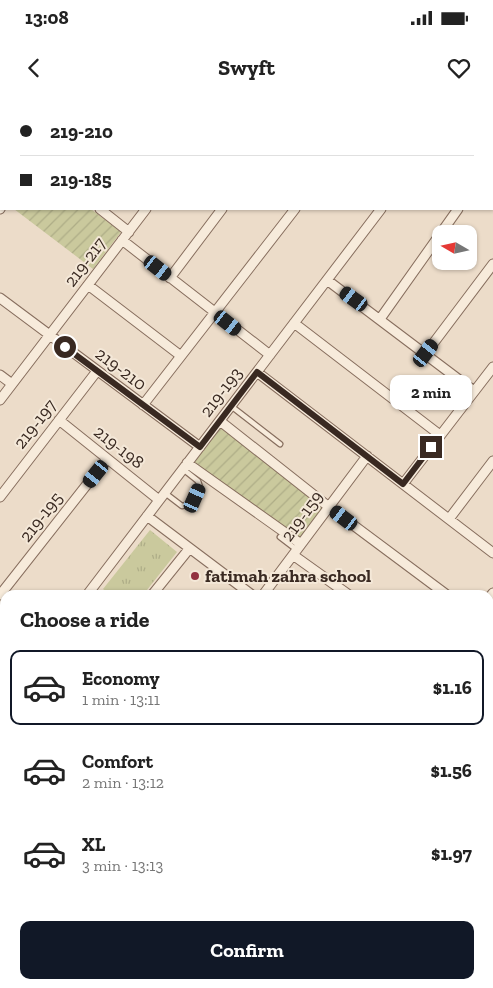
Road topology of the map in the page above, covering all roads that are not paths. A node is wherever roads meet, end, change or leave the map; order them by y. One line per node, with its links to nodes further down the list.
1 (101, 210): 7 (street)
2 (145, 210): 7 (street, 219-217)
3 (221, 210): 10 (street)
4 (293, 210): 14 (street)
5 (380, 210): 11 (street, 219-193)
6 (457, 210): 15 (street)
7 (128, 232): 8 (street, 219-217)
8 (122, 240): 10 (street); 12 (street, 219-217)
9 (493, 264): 18 (street)
10 (170, 278): 14 (street)
11 (327, 280): 15 (street); 16 (street, 219-193)
12 (88, 285): 17 (street, 219-217); 20 (street)
13 (0, 298): 17 (street, 219-210)
14 (215, 312): 19 (street); 20 (street)
15 (380, 319): 18 (street)
16 (294, 323): 19 (street, 219-193); 32 (street)
17 (49, 335): 22 (street, 219-210); 25 (street, 219-217)
18 (426, 353): 26 (street)
19 (270, 355): 23 (street, 219-193)
20 (181, 356): 28 (street)
21 (493, 368): 26 (street)
22 (96, 371): 28 (street, 219-210); 30 (street, 219-197)
23 (257, 372): 29 (street, 219-193); 35 (street)
24 (0, 375): 25 (street)
25 (12, 384): 27 (street, 219-217)
26 (474, 391): 32 (street)
27 (0, 400)
28 (143, 405): 34 (street, 219-210)
29 (231, 406): 31 (street, 219-193); 33 (lane)
30 (59, 420): 36 (street, 219-198); 41 (street, 219-197)
31 (220, 421): 34 (street, 219-193); 43 (street)
32 (440, 435): 40 (street)
33 (280, 444)
34 (200, 447): 38 (street, 219-193)
35 (367, 456): 40 (street); 43 (street, 219-159)
36 (107, 459): 42 (street, 219-198); 50 (street, 219-195)
37 (493, 461): 39 (street)
38 (185, 466): 42 (street, 219-193); 42 (lane); 48 (street)
39 (490, 472): 45 (street)
40 (403, 484): 45 (street)
41 (0, 496)
42 (162, 496): 44 (street, 219-193)
43 (329, 507): 48 (street, 219-159); 56 (street)
44 (148, 516): 47 (street); 51 (street, 219-193)
45 (448, 519): 49 (street)
46 (280, 537): 48 (lane)
47 (190, 549): 52 (street); 53 (street)
48 (297, 550): 54 (street, 219-159); 55 (street)
49 (493, 553)
50 (4, 590)
51 (95, 590)
52 (156, 590)
53 (245, 590)
54 (267, 590)
55 (342, 590)
56 (440, 590)

